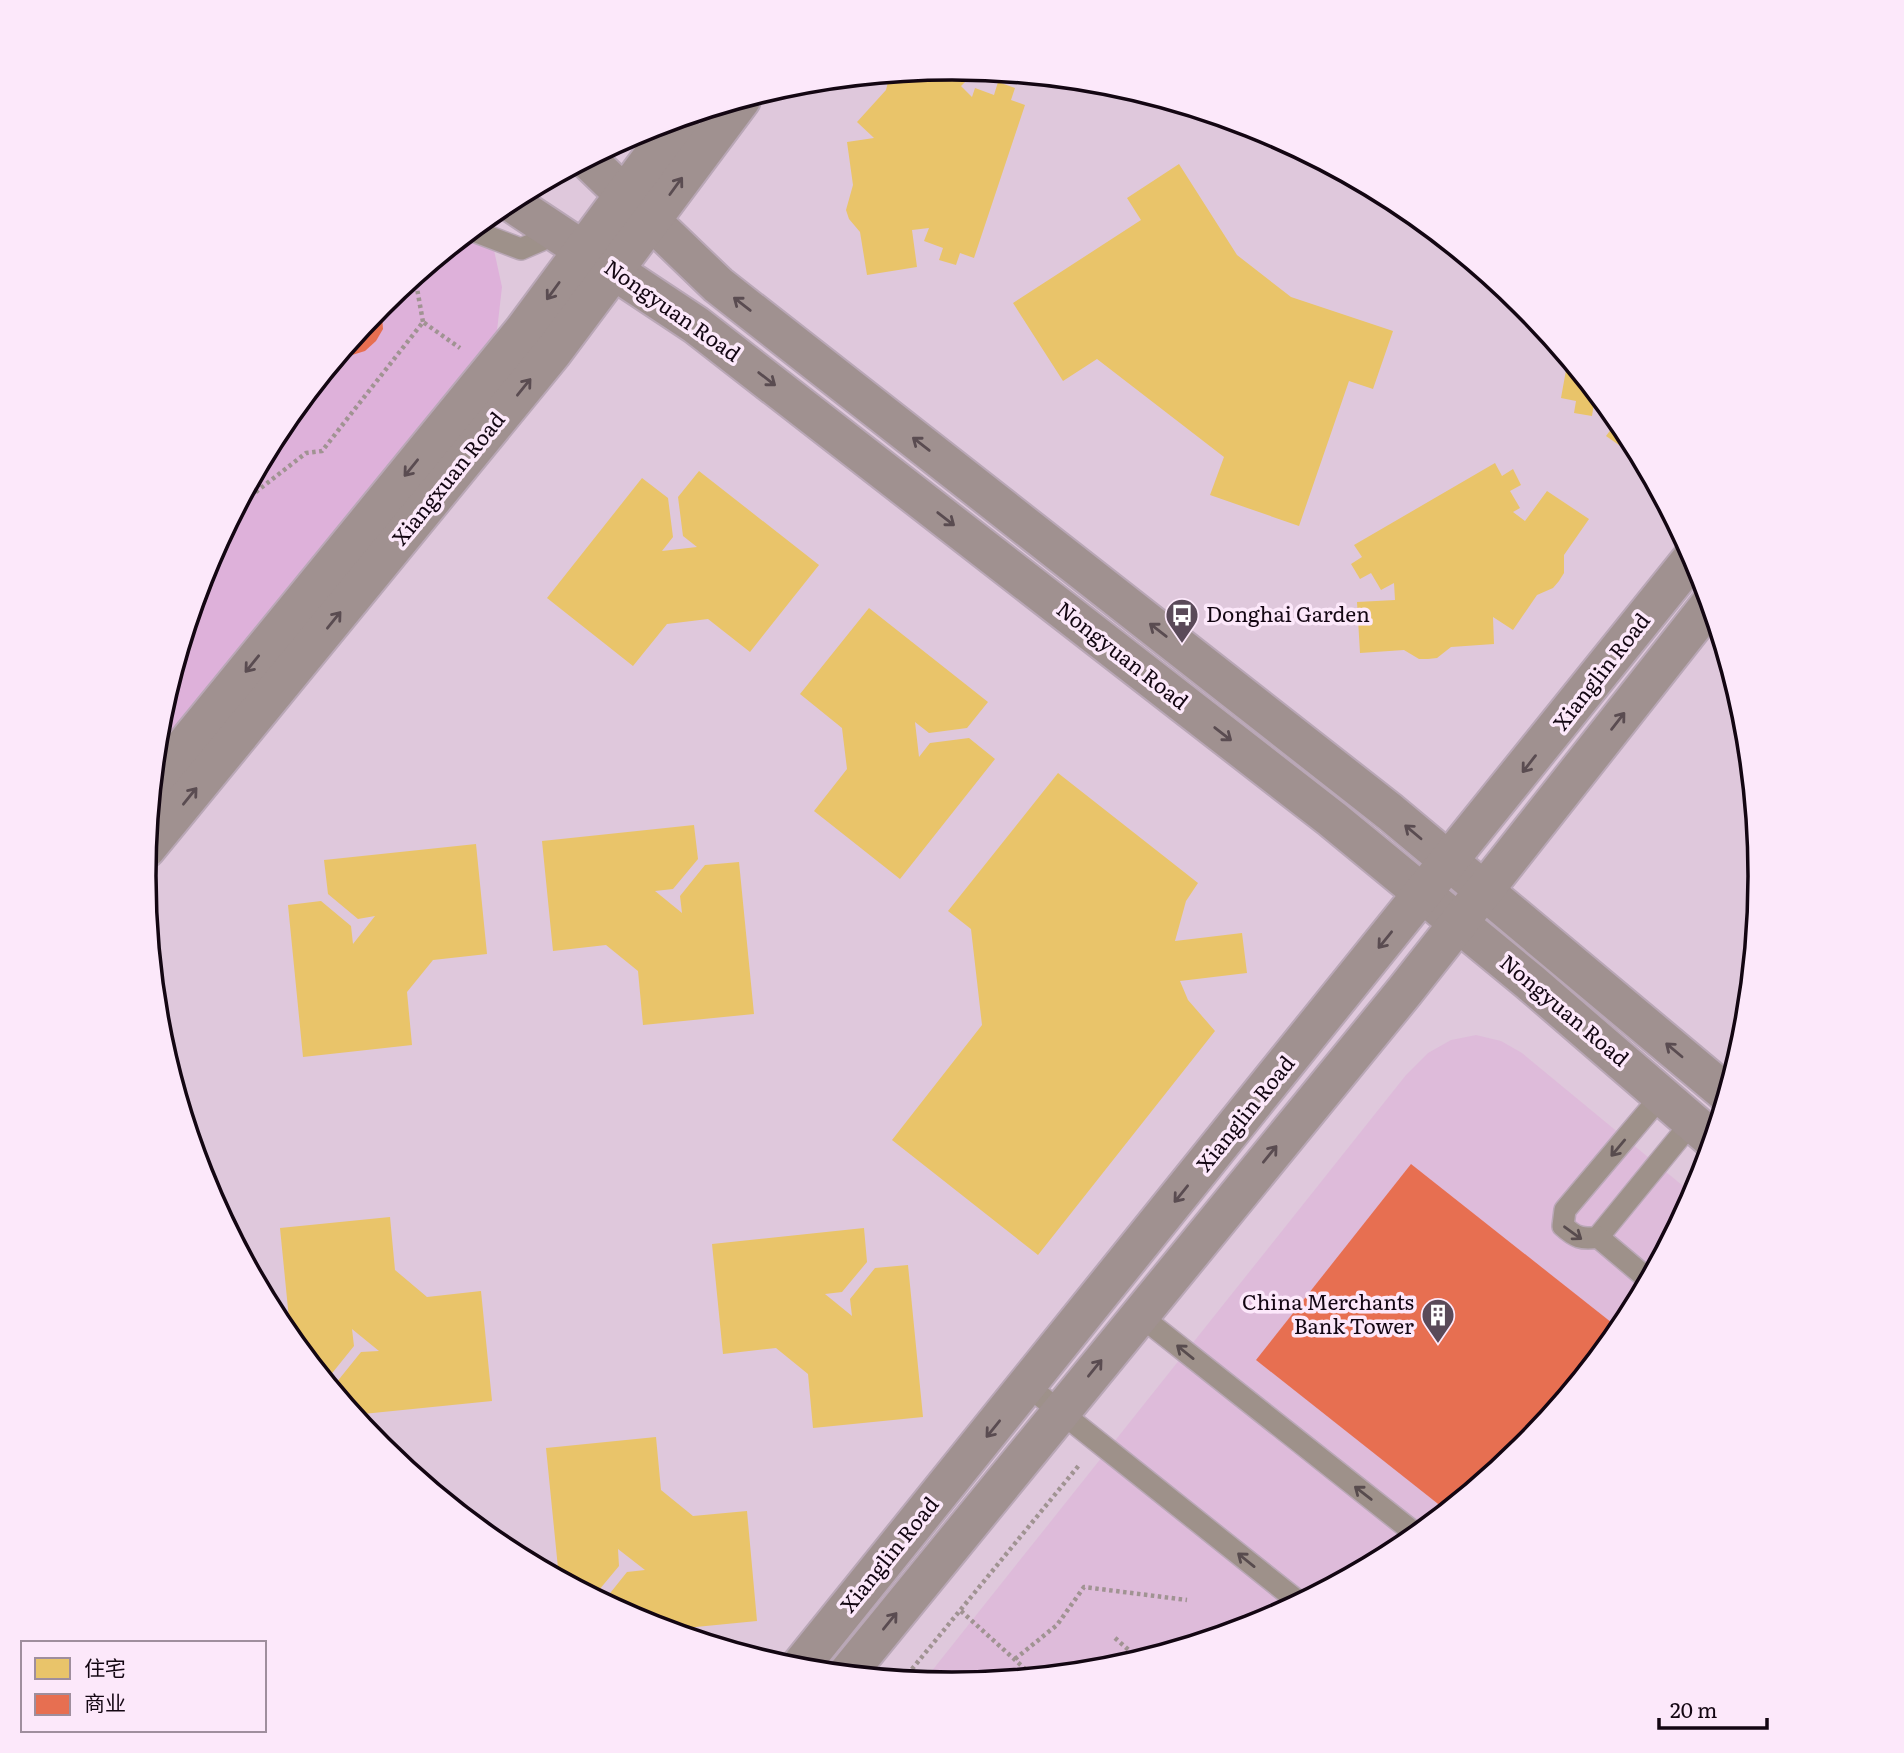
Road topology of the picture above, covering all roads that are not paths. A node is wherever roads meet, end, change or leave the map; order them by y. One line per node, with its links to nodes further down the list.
1 (728, 113): 4 (street, Xiangxuan Road, one-way to 1)
2 (675, 131): 4 (street, Xiangxuan Road)
3 (594, 166): 4 (street, Nongyuan Road)
4 (638, 207): 7 (street, Xiangxuan Road); 12 (street, Nongyuan Road, one-way to 4)
5 (520, 208): 7 (street, Nongyuan Road)
6 (482, 234): 7 (lane)
7 (585, 251): 10 (street, Xiangxuan Road, one-way to 10); 11 (street, Xiangxuan Road, one-way to 7); 14 (street, Nongyuan Road, one-way to 14)
8 (1685, 567): 12 (street, Xianglin Road, one-way to 12)
9 (1703, 613): 13 (street, Xianglin Road, one-way to 9)
10 (163, 773)
11 (158, 835)
12 (1450, 862): 13 (street, Nongyuan Road); 14 (street, Xianglin Road)
13 (1485, 890): 15 (street, Xianglin Road); 16 (street, Nongyuan Road, one-way to 13)
14 (1423, 895): 15 (street, Nongyuan Road); 22 (street, Xianglin Road, one-way to 22)
15 (1458, 923): 17 (street, Nongyuan Road); 21 (street, Xianglin Road, one-way to 15)
16 (1716, 1086): 17 (street); 18 (street)
17 (1662, 1095): 18 (street, Nongyuan Road); 19 (lane, one-way to 19)
18 (1702, 1131): 19 (lane)
19 (1598, 1237): 20 (lane)
20 (1641, 1274)
21 (1138, 1314): 23 (street, Xianglin Road, one-way to 21); 24 (lane, one-way to 21)
22 (1028, 1385): 23 (lane); 26 (street, Xianglin Road, one-way to 26)
23 (1060, 1412): 25 (lane, one-way to 23); 27 (street, Xianglin Road, one-way to 23)
24 (1408, 1528)
25 (1291, 1596)
26 (807, 1659)
27 (853, 1666)

